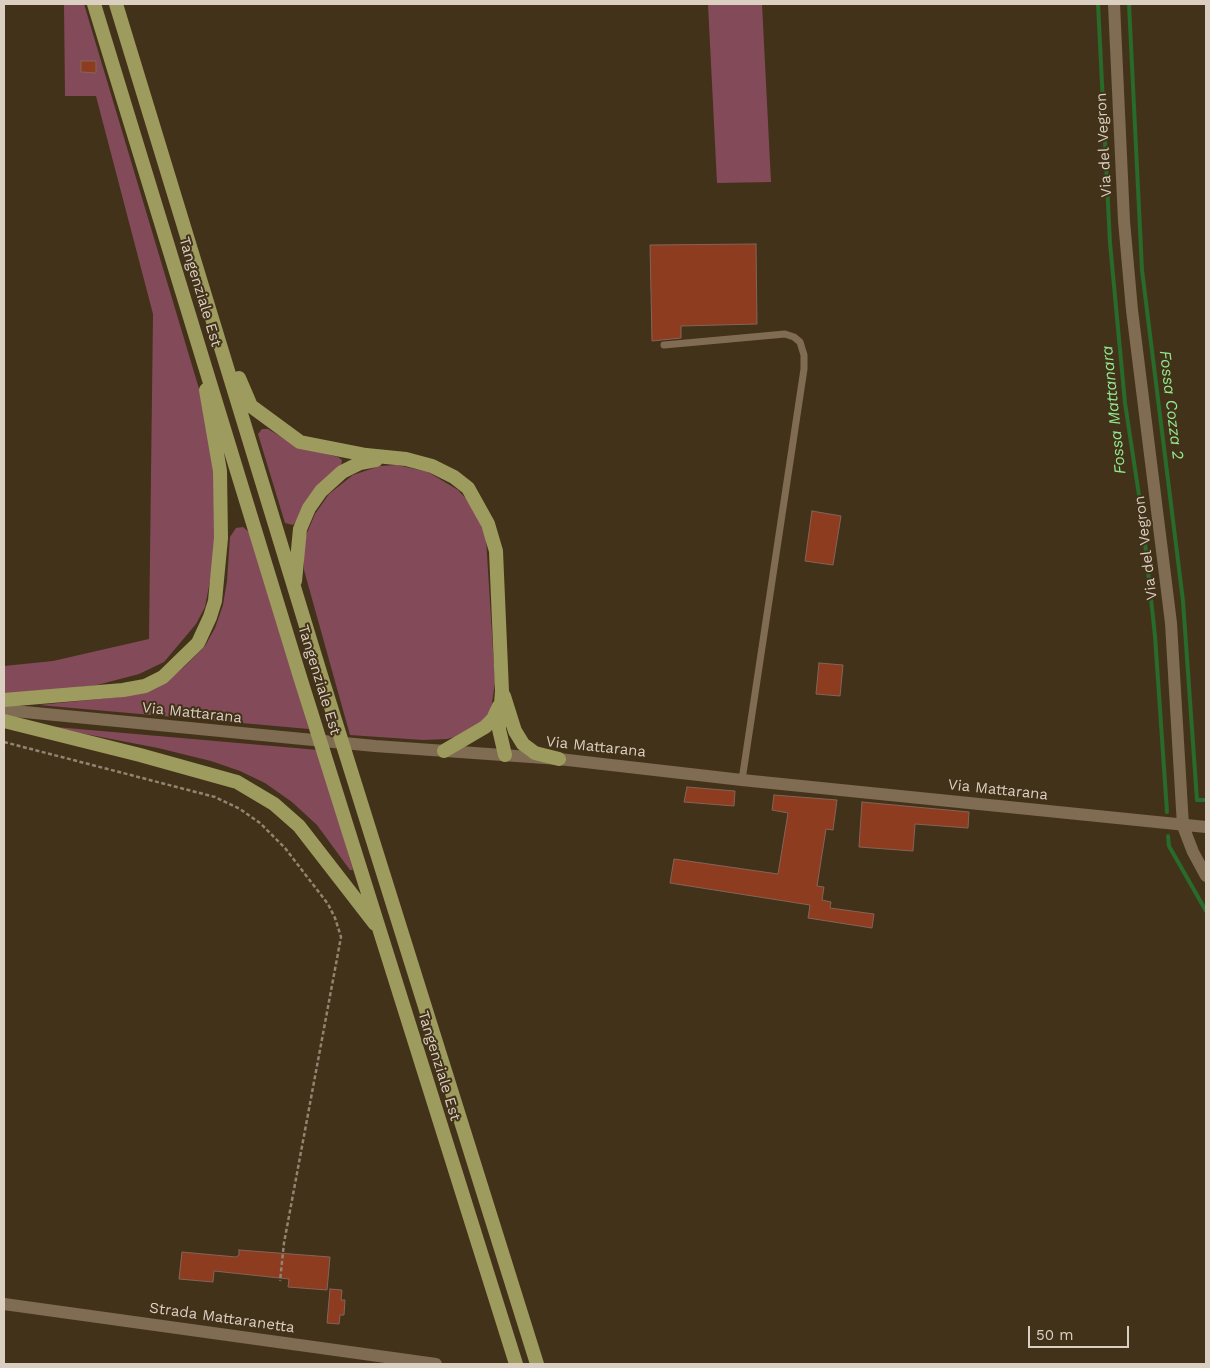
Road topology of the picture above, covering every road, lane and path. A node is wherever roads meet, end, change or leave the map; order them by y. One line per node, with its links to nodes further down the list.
1 (94, 4): 5 (highway, Tangenziale Est)
2 (116, 4): 4 (highway, Tangenziale Est)
3 (1114, 4): 19 (street, Via del Vegron)
4 (205, 291): 7 (highway); 8 (highway, Tangenziale Est)
5 (197, 338): 10 (highway); 22 (highway, Tangenziale Est)
6 (664, 345): 18 (lane)
7 (388, 458): 8 (highway); 9 (highway)
8 (294, 587): 27 (highway, Tangenziale Est)
9 (502, 690): 13 (highway); 15 (highway); 16 (highway)
10 (4, 700)
11 (4, 710): 15 (street, Via Mattarana)
12 (4, 721): 22 (highway)
13 (515, 731): 16 (highway); 17 (highway)
14 (4, 742): 23 (path)
15 (444, 751): 16 (street, Via Mattarana)
16 (505, 755): 17 (street, Via Mattarana)
17 (559, 759): 18 (street, Via Mattarana)
18 (742, 780): 19 (street, Via Mattarana)
19 (1183, 826): 20 (street, Via Mattarana); 21 (street, Via del Vegron)
20 (1206, 827)
21 (1206, 876)
22 (380, 931): 26 (highway, Tangenziale Est)
23 (280, 1280)
24 (4, 1304): 25 (street, Strada Mattaranetta)
25 (436, 1364)
26 (516, 1364)
27 (537, 1364)

